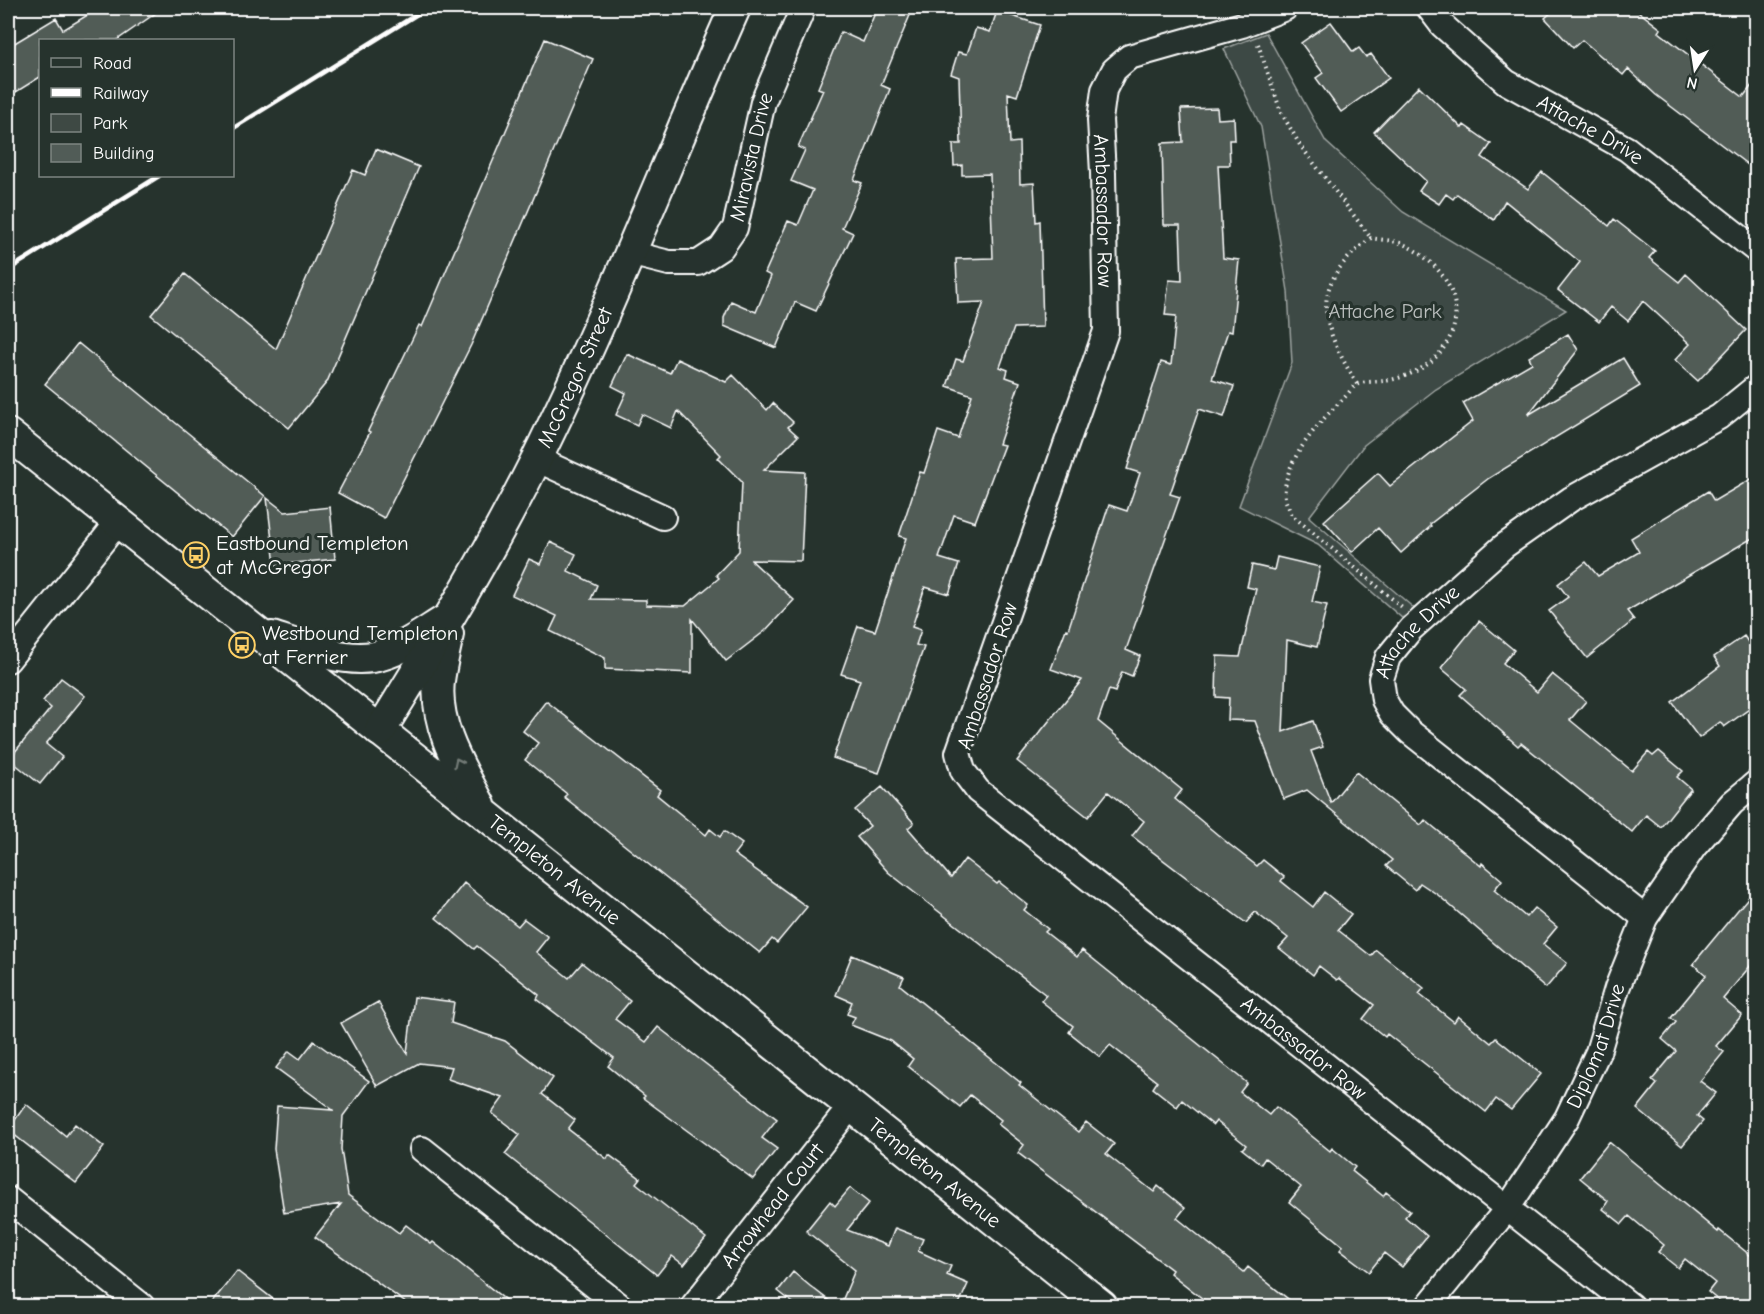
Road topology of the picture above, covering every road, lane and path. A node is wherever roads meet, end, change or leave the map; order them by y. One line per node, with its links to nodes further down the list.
1 (735, 8): 8 (street, McGregor Street)
2 (803, 8): 8 (street, Miravista Drive)
3 (1285, 8): 5 (street, Ambassador Row)
4 (1429, 8): 7 (street, Attache Drive)
5 (1242, 25): 6 (path); 26 (street, Ambassador Row)
6 (1371, 238): 9 (path); 9 (path)
7 (1756, 250)
8 (629, 253): 12 (street, McGregor Street)
9 (1357, 384): 15 (path)
10 (1756, 387): 22 (street, Attache Drive)
11 (8, 434): 14 (street, Templeton Avenue)
12 (536, 459): 13 (street); 16 (street, McGregor Street)
13 (663, 517)
14 (118, 522): 17 (street, Templeton Avenue); 18 (street)
15 (1410, 614)
16 (452, 616): 17 (street); 19 (street, McGregor Street); 21 (street, one-way to 16)
17 (254, 632): 19 (street, Templeton Avenue)
18 (8, 660)
19 (380, 731): 21 (street, Templeton Avenue)
20 (1756, 783): 22 (street, Diplomat Drive)
21 (485, 814): 23 (street, Templeton Avenue)
22 (1645, 918): 26 (street, Diplomat Drive)
23 (851, 1106): 29 (street, Arrowhead Court); 30 (street, Templeton Avenue)
24 (422, 1149): 28 (street)
25 (8, 1200): 27 (street)
26 (1507, 1209): 31 (street, Diplomat Drive); 32 (street, Ambassador Row)
27 (142, 1306)
28 (620, 1306)
29 (693, 1306)
30 (1102, 1306)
31 (1428, 1306)
32 (1631, 1306)

